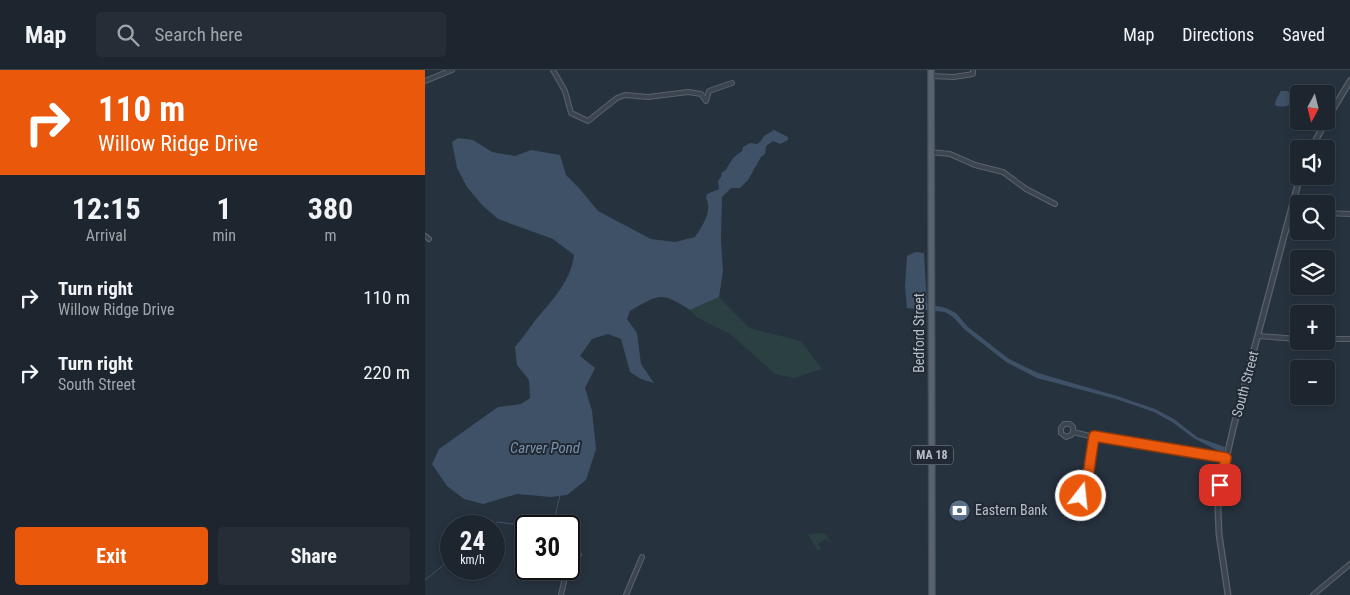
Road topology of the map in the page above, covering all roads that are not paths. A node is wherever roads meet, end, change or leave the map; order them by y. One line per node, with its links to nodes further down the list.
1 (452, 70): 5 (street)
2 (553, 70): 7 (street)
3 (973, 72): 4 (street)
4 (931, 73): 9 (main road, Bedford Street / MA 18)
5 (425, 81)
6 (1350, 81): 8 (street)
7 (732, 83)
8 (1335, 106)
9 (930, 152): 10 (street); 27 (main road, Bedford Street / MA 18)
10 (1055, 204)
11 (1335, 213): 13 (street)
12 (1290, 214): 14 (street, South Street)
13 (1350, 214)
14 (1258, 336): 15 (street); 20 (street, South Street)
15 (1290, 338)
16 (1335, 339): 17 (street)
17 (1350, 339)
18 (1073, 432): 19 (street)
19 (1094, 436): 20 (street); 21 (street)
20 (1226, 458): 28 (street, South Street)
21 (1085, 496)
22 (642, 557): 26 (street)
23 (1350, 564): 29 (street)
24 (564, 580): 25 (street)
25 (561, 595)
26 (626, 595)
27 (932, 595)
28 (1228, 595)
29 (1313, 595)

